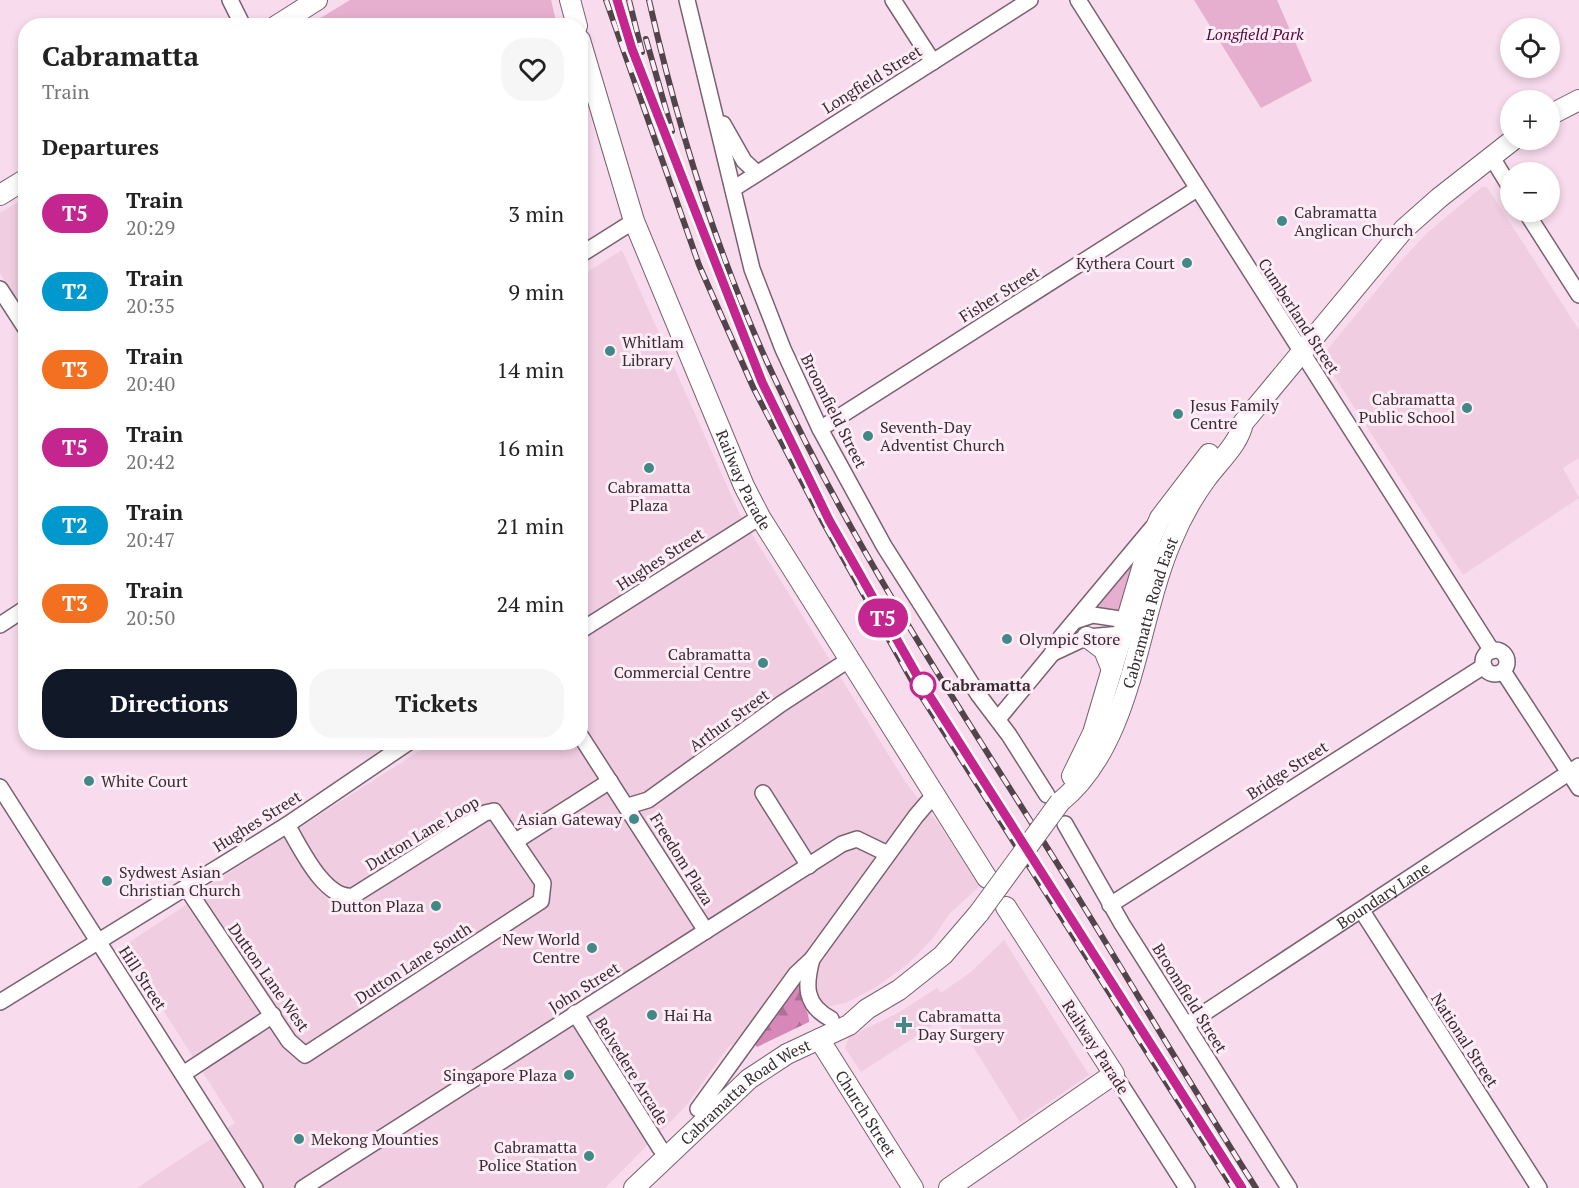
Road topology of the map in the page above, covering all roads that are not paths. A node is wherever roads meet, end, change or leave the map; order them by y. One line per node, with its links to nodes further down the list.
1 (230, 0): 8 (street)
2 (317, 0): 9 (main road)
3 (570, 0): 10 (main road)
4 (687, 0): 14 (street, Broomfield Street)
5 (893, 0): 11 (street)
6 (1030, 0): 11 (street, Longfield Street)
7 (1078, 0): 22 (street, Cumberland Street)
8 (239, 18)
9 (289, 18)
10 (575, 18)
11 (933, 62): 19 (street, Longfield Street)
12 (588, 67): 24 (main road, Railway Parade)
13 (1579, 100): 15 (main road)
14 (714, 108): 19 (street); 21 (street, Broomfield Street)
15 (1560, 110)
16 (1500, 149): 17 (main road, Cabramatta Road East)
17 (1491, 156): 18 (street); 30 (main road, Cabramatta Road East)
18 (1500, 171)
19 (757, 173): 21 (street, Longfield Street)
20 (18, 184): 23 (main road)
21 (733, 189): 32 (street, Broomfield Street)
22 (1197, 189): 30 (street, Cumberland Street); 32 (street, Fisher Street)
23 (0, 195)
24 (634, 221): 26 (street); 33 (main road, Railway Parade)
25 (1532, 222): 28 (street)
26 (588, 250)
27 (0, 289): 29 (street)
28 (1579, 295)
29 (18, 317)
30 (1300, 351): 31 (main road, Cabramatta Road East); 41 (street, Cumberland Street)
31 (1243, 423): 34 (main road, Cabramatta Road East); 39 (main road, Cabramatta Road East)
32 (820, 429): 47 (street, Broomfield Street)
33 (760, 517): 38 (street, Hughes Street); 43 (main road, Railway Parade)
34 (1160, 518): 36 (street, Cabramatta Road East); 39 (main road, Cabramatta Road East)
35 (18, 613): 37 (street)
36 (1073, 622): 39 (street, Cabramatta Road East); 42 (street, Cabramatta Road East)
37 (0, 625)
38 (588, 626)
39 (1133, 629): 40 (street, Cabramatta Road East); 45 (main road, Cabramatta Road East); 52 (main road, Cabramatta Road East)
40 (1087, 637): 42 (street, Cabramatta Road East); 45 (main road)
41 (1492, 651): 44 (street); 46 (street)
42 (1051, 655): 47 (street, Cabramatta Road East)
43 (850, 659): 56 (main road, Railway Parade); 58 (street, Arthur Street)
44 (1484, 666): 46 (street); 67 (street, Bridge Street)
45 (1112, 670): 52 (main road, Cabramatta Road East)
46 (1503, 671): 50 (street)
47 (998, 719): 57 (street, Broomfield Street)
48 (588, 748): 51 (street, Freedom Plaza)
49 (397, 750): 60 (street, Hughes Street)
50 (1574, 769): 54 (street); 69 (street, Boundary Lane)
51 (610, 782): 58 (street, Freedom Plaza); 61 (street)
52 (1075, 782): 57 (main road, Cabramatta Road East)
53 (0, 787): 72 (street, Hill Street)
54 (1579, 788)
55 (763, 793): 63 (street)
56 (935, 794): 62 (street, Cabramatta Road West); 64 (main road, Railway Parade)
57 (1053, 799): 70 (main road, Cabramatta Road East, bridge)
58 (628, 807): 71 (street, Freedom Plaza)
59 (1065, 824): 67 (street, Broomfield Street)
60 (287, 825): 61 (street, Dutton Lane Loop); 65 (street, Hughes Street)
61 (516, 842): 66 (street, Dutton Lane Loop)
62 (888, 854): 63 (street, John Street); 73 (street, Cabramatta Road West)
63 (809, 866): 71 (street, John Street)
64 (987, 878)
65 (186, 887): 72 (street, Hughes Street); 77 (street, Dutton Lane West)
66 (542, 901): 81 (street, Dutton Lane South)
67 (1110, 905): 79 (street, Broomfield Street)
68 (1006, 906): 83 (main road, Railway Parade)
69 (1362, 911): 79 (street, Boundary Lane); 94 (street, National Street)
70 (979, 913): 75 (main road, Cabramatta Road West)
71 (706, 931): 76 (street, John Street)
72 (98, 940): 74 (street, Hughes Street); 82 (street, Hill Street)
73 (812, 959): 78 (street, Cabramatta Road West); 84 (street, Cabramatta Road West)
74 (0, 1002)
75 (867, 1009): 78 (main road, Cabramatta Road West); 80 (main road, Cabramatta Road West)
76 (574, 1013): 85 (street, Belvedere Arcade); 87 (street, John Street)
77 (273, 1016): 81 (street, Dutton Lane West); 82 (street)
78 (831, 1019): 84 (main road, Cabramatta Road West)
79 (1186, 1025): 93 (street, Broomfield Street)
80 (819, 1038): 89 (main road, Cabramatta Road West); 90 (main road, Church Street)
81 (305, 1055)
82 (183, 1074): 86 (street, Hill Street)
83 (1114, 1074): 91 (main road); 92 (street, Railway Parade)
84 (698, 1109): 85 (main road, Cabramatta Road West)
85 (660, 1148): 88 (main road, Cabramatta Road West)
86 (255, 1188)
87 (303, 1188)
88 (624, 1188)
89 (634, 1188)
90 (913, 1188)
91 (949, 1188)
92 (1187, 1188)
93 (1289, 1188)
94 (1539, 1188)

